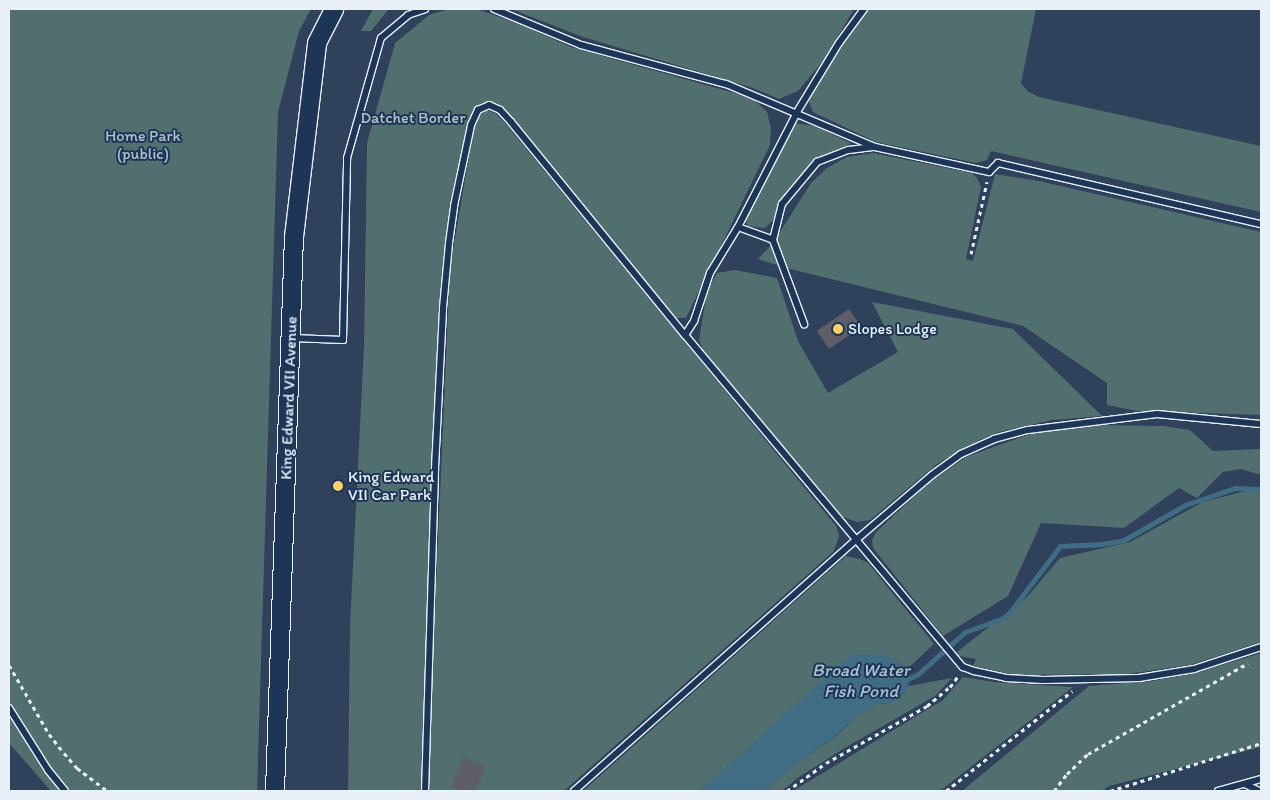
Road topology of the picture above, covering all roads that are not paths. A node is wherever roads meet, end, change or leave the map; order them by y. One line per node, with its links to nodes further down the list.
1 (334, 9): 12 (main road, King Edward VII Avenue)
2 (425, 9): 12 (lane)
3 (494, 9): 5 (lane)
4 (864, 9): 5 (lane)
5 (797, 112): 6 (lane); 8 (lane)
6 (875, 147): 7 (lane); 9 (lane)
7 (1261, 224)
8 (738, 227): 9 (lane); 11 (lane)
9 (773, 240): 10 (lane)
10 (804, 324)
11 (684, 335): 14 (lane); 21 (lane)
12 (291, 338): 20 (main road, King Edward VII Avenue)
13 (1261, 424): 14 (lane)
14 (856, 540): 15 (lane); 22 (lane)
15 (1260, 648)
16 (9, 708): 19 (lane)
17 (1261, 779): 18 (lane)
18 (1243, 784): 23 (lane); 24 (lane)
19 (65, 791)
20 (275, 791)
21 (425, 791)
22 (574, 791)
23 (1218, 791)
24 (1259, 791)

